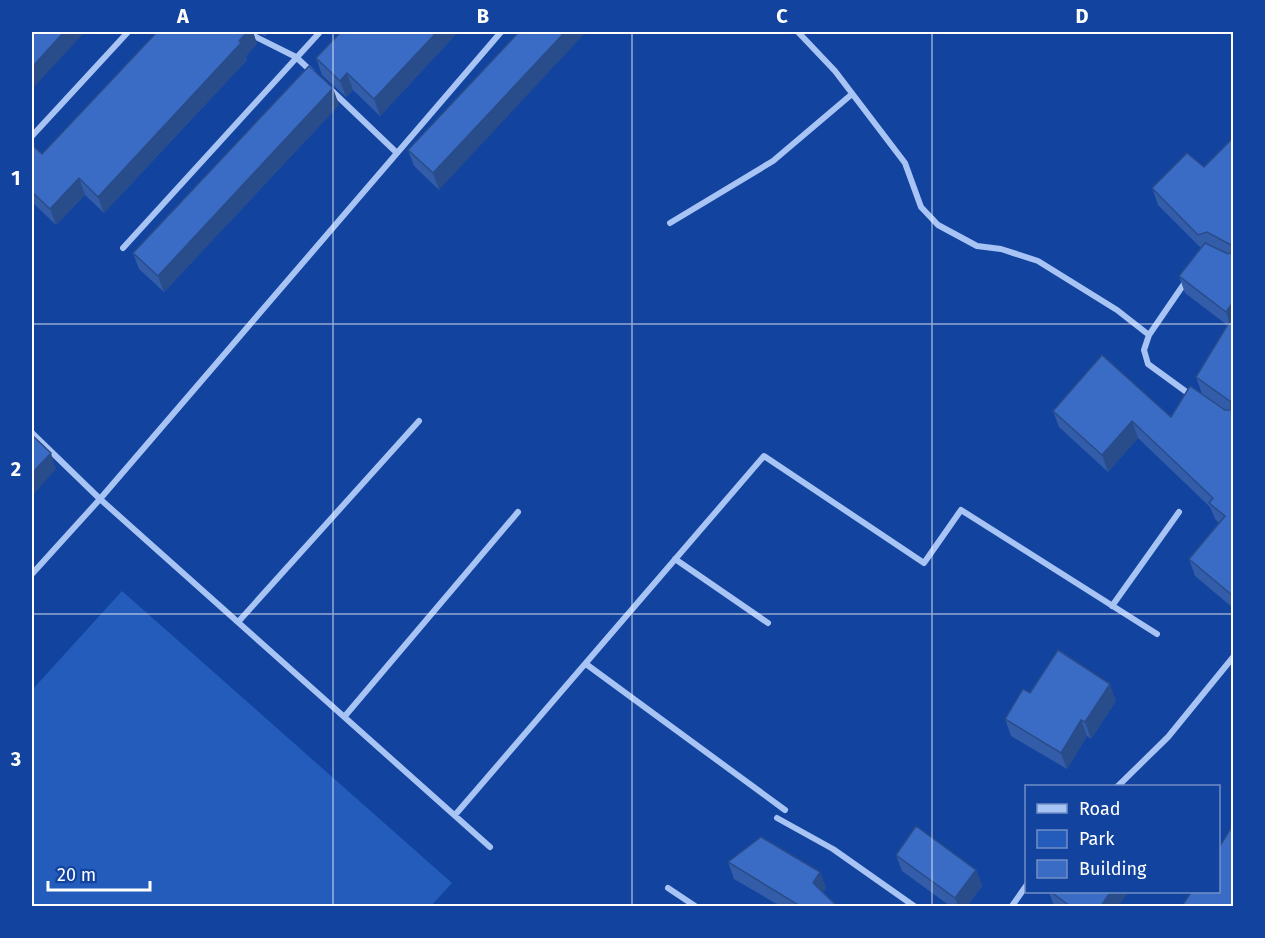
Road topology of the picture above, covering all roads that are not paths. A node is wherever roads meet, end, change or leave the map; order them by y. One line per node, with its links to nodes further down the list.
1 (128, 32): 8 (street)
2 (246, 32): 6 (street)
3 (320, 32): 6 (street)
4 (501, 32): 9 (street)
5 (798, 32): 7 (street)
6 (297, 57): 9 (street); 11 (street)
7 (852, 94): 10 (street); 13 (street)
8 (32, 136)
9 (397, 153): 17 (street)
10 (670, 223)
11 (123, 248)
12 (1189, 277): 13 (street)
13 (1149, 335): 14 (street)
14 (1197, 399)
15 (419, 421): 23 (street)
16 (32, 433): 17 (street)
17 (100, 499): 21 (street); 23 (street)
18 (518, 512): 28 (street)
19 (1179, 512): 22 (street)
20 (675, 559): 22 (street); 24 (street); 27 (street)
21 (32, 574)
22 (1112, 606): 25 (street)
23 (239, 621): 28 (street)
24 (768, 623)
25 (1157, 634)
26 (1233, 656): 29 (street)
27 (586, 664): 30 (street); 31 (street)
28 (345, 716): 31 (street)
29 (1119, 785)
30 (785, 810)
31 (455, 815): 33 (street)
32 (777, 818): 37 (street)
33 (490, 847)
34 (1025, 887): 38 (street)
35 (668, 888): 36 (street)
36 (695, 906)
37 (914, 906)
38 (1012, 906)

